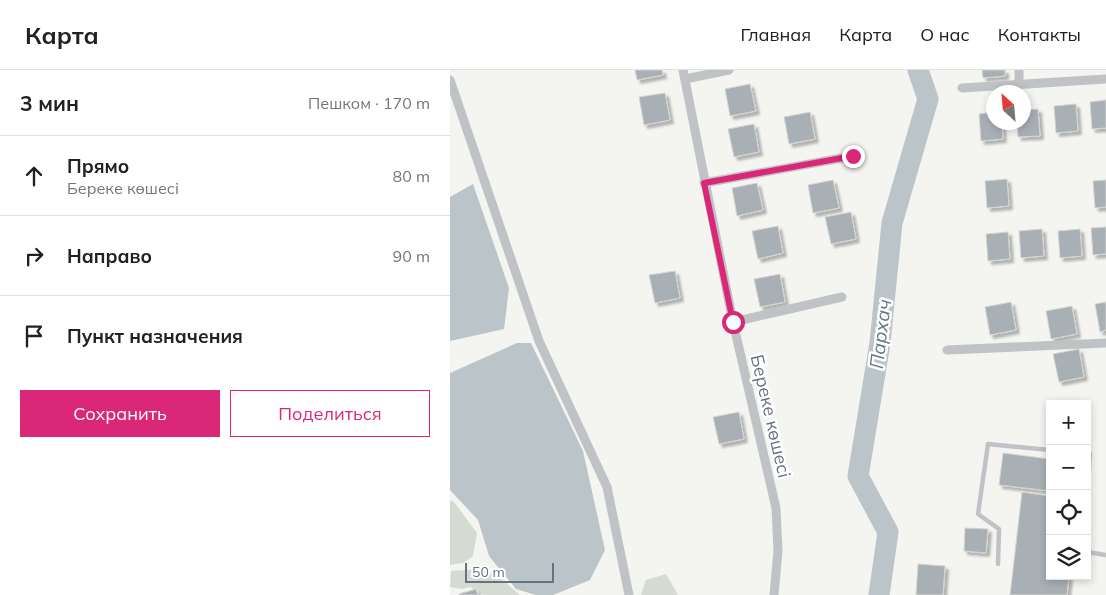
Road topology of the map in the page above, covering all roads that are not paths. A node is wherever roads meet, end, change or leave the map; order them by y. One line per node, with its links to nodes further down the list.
1 (729, 70): 3 (street)
2 (1019, 70): 6 (street)
3 (684, 75): 10 (street, Береке көшесі)
4 (450, 80): 19 (street)
5 (1106, 80): 6 (street)
6 (1020, 85)
7 (986, 87): 8 (street)
8 (962, 88)
9 (853, 156): 10 (street)
10 (704, 183): 12 (street, Береке көшесі)
11 (842, 297): 12 (street)
12 (733, 322): 20 (street, Береке көшесі)
13 (1106, 343): 14 (street)
14 (947, 350)
15 (1046, 450): 18 (lane)
16 (1091, 553): 17 (lane)
17 (1106, 555)
18 (998, 564)
19 (629, 595)
20 (774, 595)

